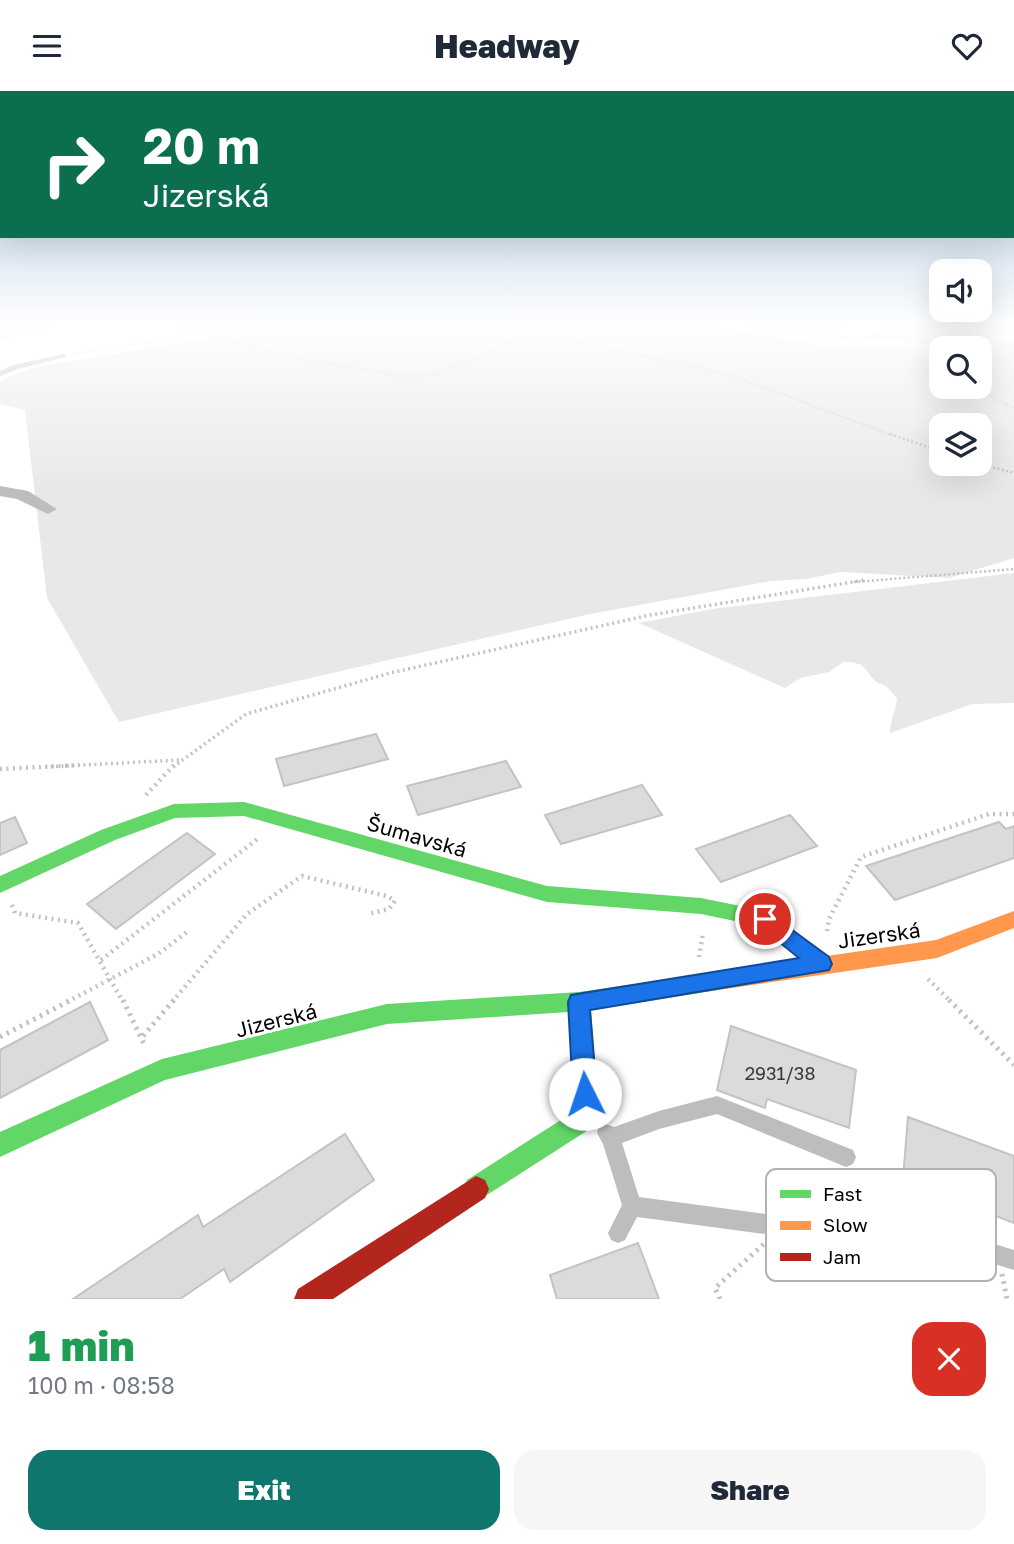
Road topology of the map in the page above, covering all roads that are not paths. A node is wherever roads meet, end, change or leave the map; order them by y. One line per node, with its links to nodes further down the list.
1 (0, 491): 2 (street)
2 (48, 509)
3 (2, 884): 5 (street, Šumavská)
4 (1014, 919): 5 (street, Jizerská)
5 (822, 964): 6 (street, Jizerská)
6 (579, 1002): 7 (street); 9 (street, Jizerská)
7 (587, 1117): 8 (lane); 16 (street)
8 (611, 1137): 10 (lane); 11 (lane)
9 (0, 1145)
10 (846, 1157)
11 (632, 1206): 12 (lane); 13 (lane)
12 (766, 1224)
13 (618, 1233)
14 (996, 1255): 15 (lane)
15 (1014, 1260)
16 (308, 1299)

